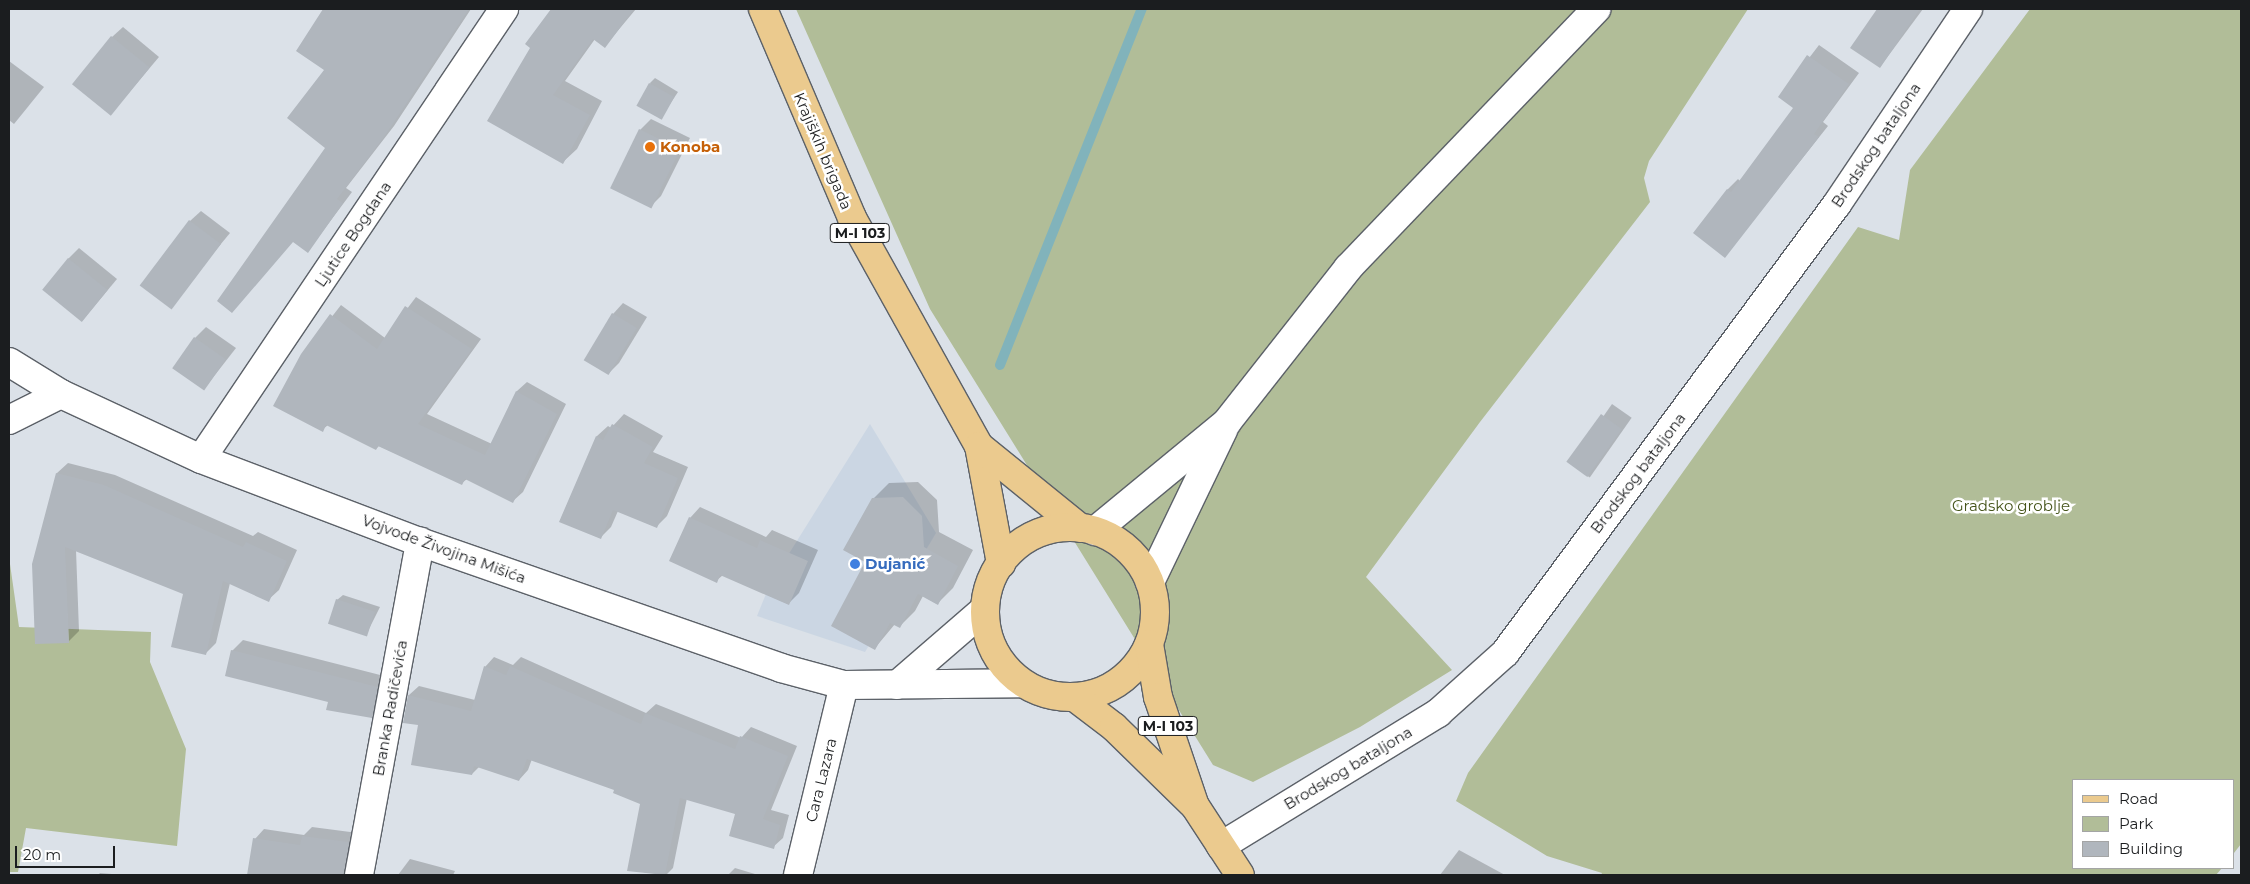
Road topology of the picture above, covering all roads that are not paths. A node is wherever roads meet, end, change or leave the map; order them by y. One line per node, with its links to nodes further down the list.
1 (504, 9): 10 (street, Ljutice Bogdana)
2 (763, 9): 9 (main road, Krajiških brigada / M-I 103)
3 (1596, 9): 8 (street)
4 (1968, 9): 22 (street, Brodskog bataljona)
5 (9, 362): 6 (street, Vojvode Živojina Mišića)
6 (61, 394): 7 (street); 10 (street, Vojvode Živojina Mišića)
7 (9, 420)
8 (1227, 422): 11 (street); 14 (street)
9 (979, 446): 11 (main road, Krajiških brigada / M-I 103); 13 (main road, Krajiških brigada / M-I 103)
10 (201, 459): 12 (street, Vojvode Živojina Mišića)
11 (1087, 529): 13 (main road, M-I 103); 14 (main road, M-I 103)
12 (420, 542): 18 (street, Vojvode Živojina Mišića); 23 (street, Branka Radičevića)
13 (1001, 564): 15 (main road, M-I 103)
14 (1150, 582): 16 (main road, M-I 103)
15 (985, 609): 17 (main road, M-I 103); 19 (street)
16 (1149, 644): 20 (main road, M-I 103); 21 (main road, M-I 103)
17 (1021, 683): 19 (street, Vojvode Živojina Mišića); 20 (main road, M-I 103)
18 (844, 685): 19 (street, Vojvode Živojina Mišića); 24 (street, Cara Lazara)
19 (897, 685)
20 (1076, 698): 21 (main road, M-I 103)
21 (1195, 806): 22 (main road, M-I 103)
22 (1221, 846): 25 (main road, M-I 103)
23 (359, 875)
24 (798, 875)
25 (1240, 875)

